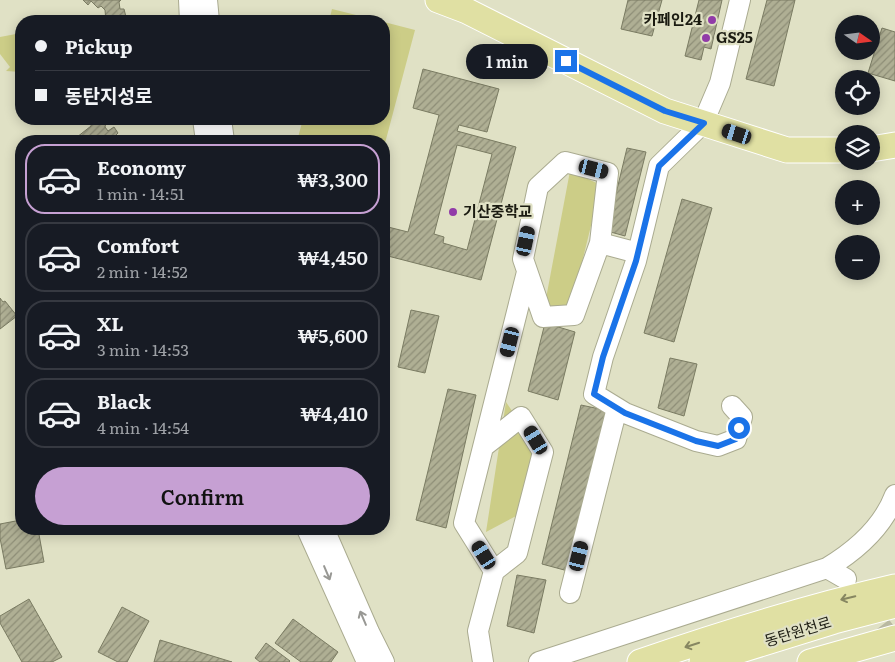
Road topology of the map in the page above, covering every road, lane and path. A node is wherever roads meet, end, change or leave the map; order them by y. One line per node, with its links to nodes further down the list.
1 (188, 0): 5 (street)
2 (207, 0): 6 (street)
3 (438, 0): 7 (main road)
4 (740, 0): 7 (street)
5 (189, 15)
6 (208, 15)
7 (704, 123): 10 (main road); 12 (street)
8 (895, 145): 9 (main road)
9 (880, 148)
10 (835, 150)
11 (600, 243): 12 (street); 13 (street); 13 (street)
12 (638, 253): 15 (street)
13 (527, 272): 16 (street)
14 (732, 406): 15 (street)
15 (617, 408): 24 (street)
16 (484, 447): 21 (street); 21 (street)
17 (895, 494): 20 (street)
18 (310, 535): 28 (street, one-way to 28)
19 (327, 535): 29 (street, one-way to 19)
20 (827, 568): 22 (street); 31 (street)
21 (494, 571): 30 (street)
22 (846, 579)
23 (895, 587): 32 (main road, one-way to 32)
24 (570, 594)
25 (895, 605): 33 (main road, 동탄원천로)
26 (895, 638): 34 (main road)
27 (895, 655): 35 (main road)
28 (367, 662)
29 (384, 662)
30 (483, 662)
31 (539, 662)
32 (640, 662)
33 (702, 662)
34 (810, 662)
35 (873, 662)

